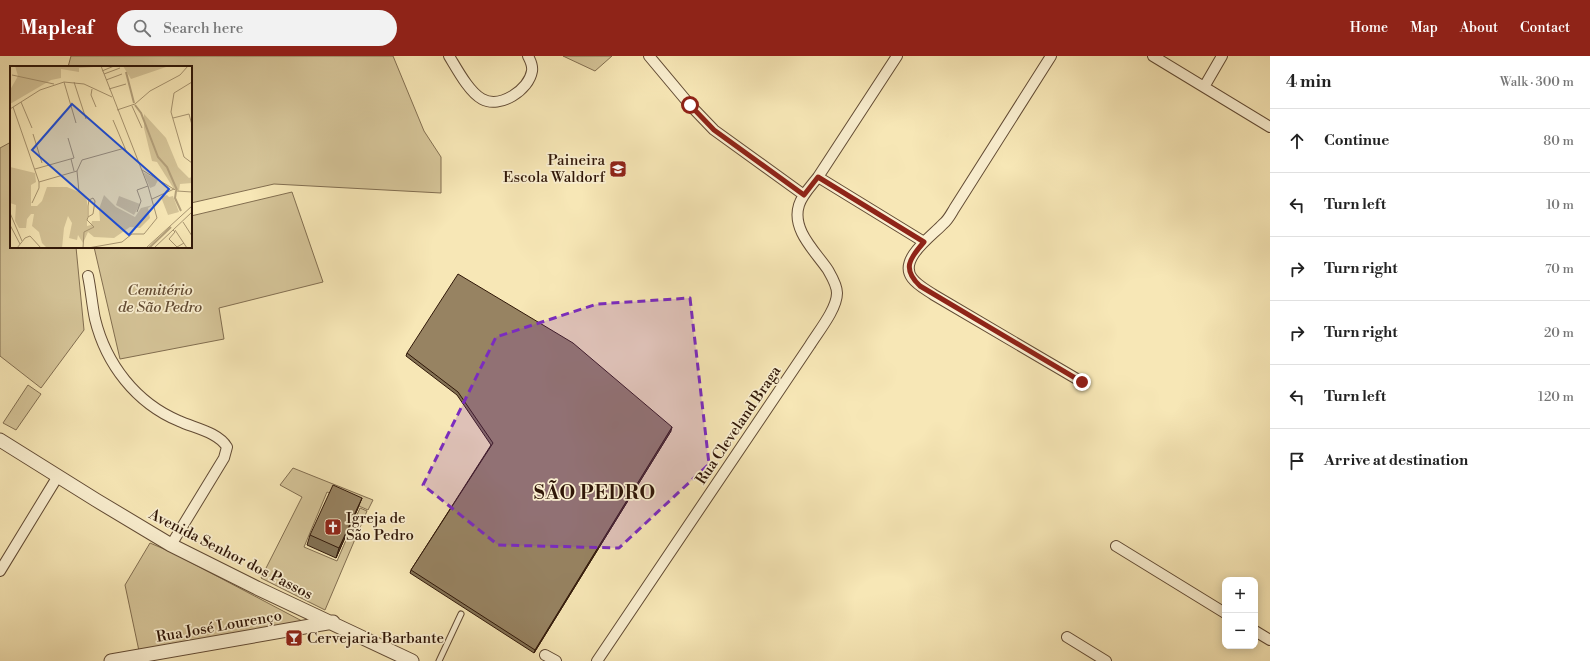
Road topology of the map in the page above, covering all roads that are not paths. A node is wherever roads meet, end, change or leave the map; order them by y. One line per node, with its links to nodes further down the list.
1 (448, 56): 2 (street)
2 (528, 56)
3 (649, 56): 11 (street)
4 (896, 56): 10 (street, Rua Cleveland Braga)
5 (1051, 56): 12 (street)
6 (1154, 56): 8 (street)
7 (1222, 56): 8 (street)
8 (1204, 87): 9 (street)
9 (1270, 126)
10 (818, 177): 11 (street, Rua Cleveland Braga); 12 (street)
11 (804, 195): 31 (street, Rua Cleveland Braga)
12 (924, 242): 14 (street)
13 (88, 276): 17 (street)
14 (1082, 382)
15 (0, 440): 16 (street, Avenida Senhor dos Passos)
16 (58, 476): 17 (street, Avenida Senhor dos Passos); 19 (street)
17 (171, 545): 22 (street, Avenida Senhor dos Passos)
18 (1116, 546): 20 (street)
19 (0, 571)
20 (1222, 611)
21 (461, 614): 29 (lane)
22 (333, 622): 27 (street, Rua José Lourenço); 28 (street, Avenida Senhor dos Passos)
23 (1258, 633): 25 (street)
24 (1067, 637): 32 (street)
25 (1270, 640)
26 (545, 655): 30 (street)
27 (111, 661)
28 (412, 661)
29 (439, 661)
30 (556, 661)
31 (597, 661)
32 (1106, 661)

